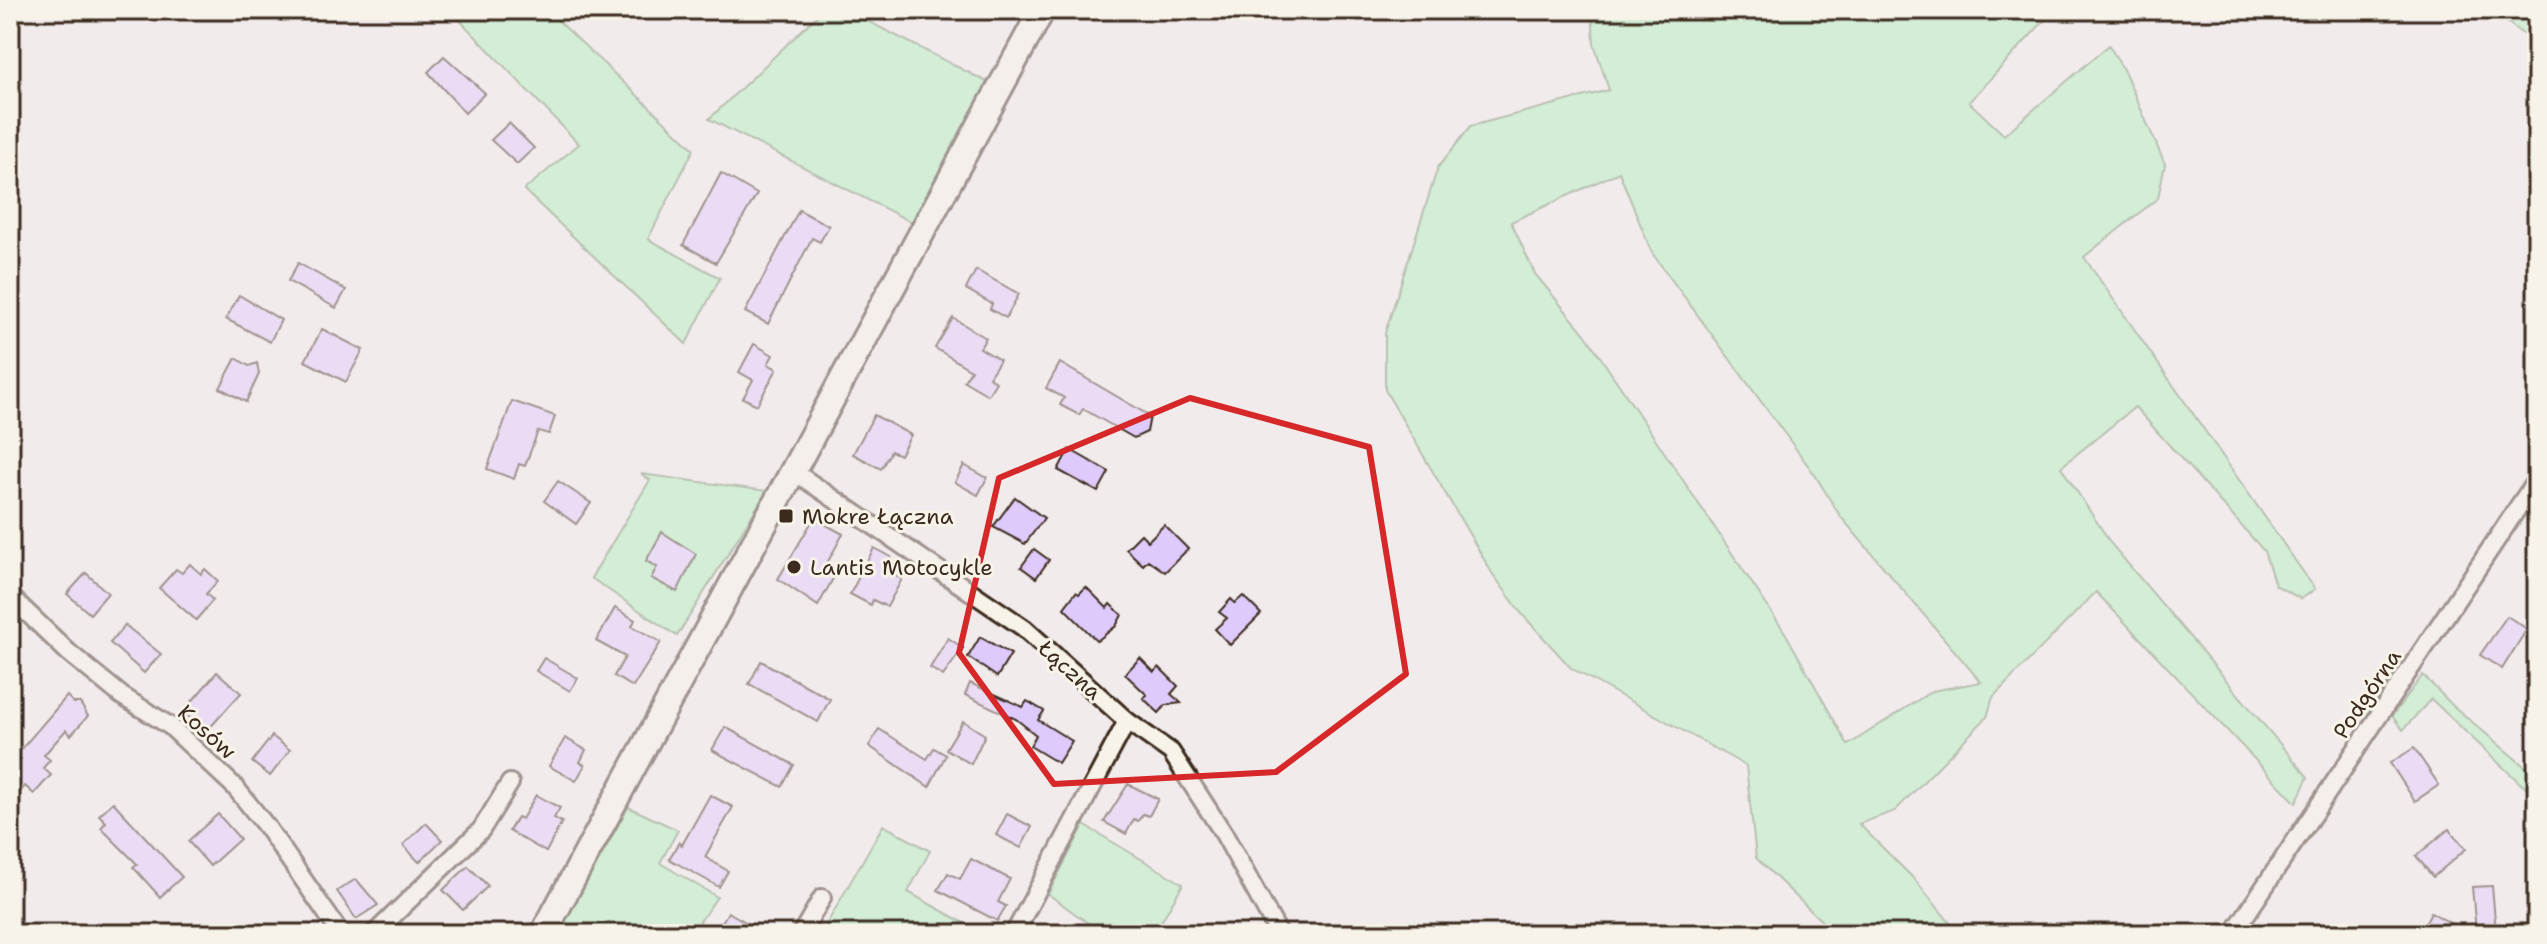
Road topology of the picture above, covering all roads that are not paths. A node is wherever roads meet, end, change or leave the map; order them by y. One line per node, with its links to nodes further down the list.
1 (1042, 10): 2 (street)
2 (793, 471): 5 (street, Łączna); 10 (street)
3 (2537, 479): 14 (street, Podgórna)
4 (10, 596): 8 (street, Kosów)
5 (1127, 721): 12 (street); 13 (street, Łączna)
6 (510, 783): 9 (street)
7 (822, 898): 11 (street)
8 (341, 934)
9 (374, 934)
10 (543, 934)
11 (801, 934)
12 (1014, 934)
13 (1279, 934)
14 (2233, 934)

